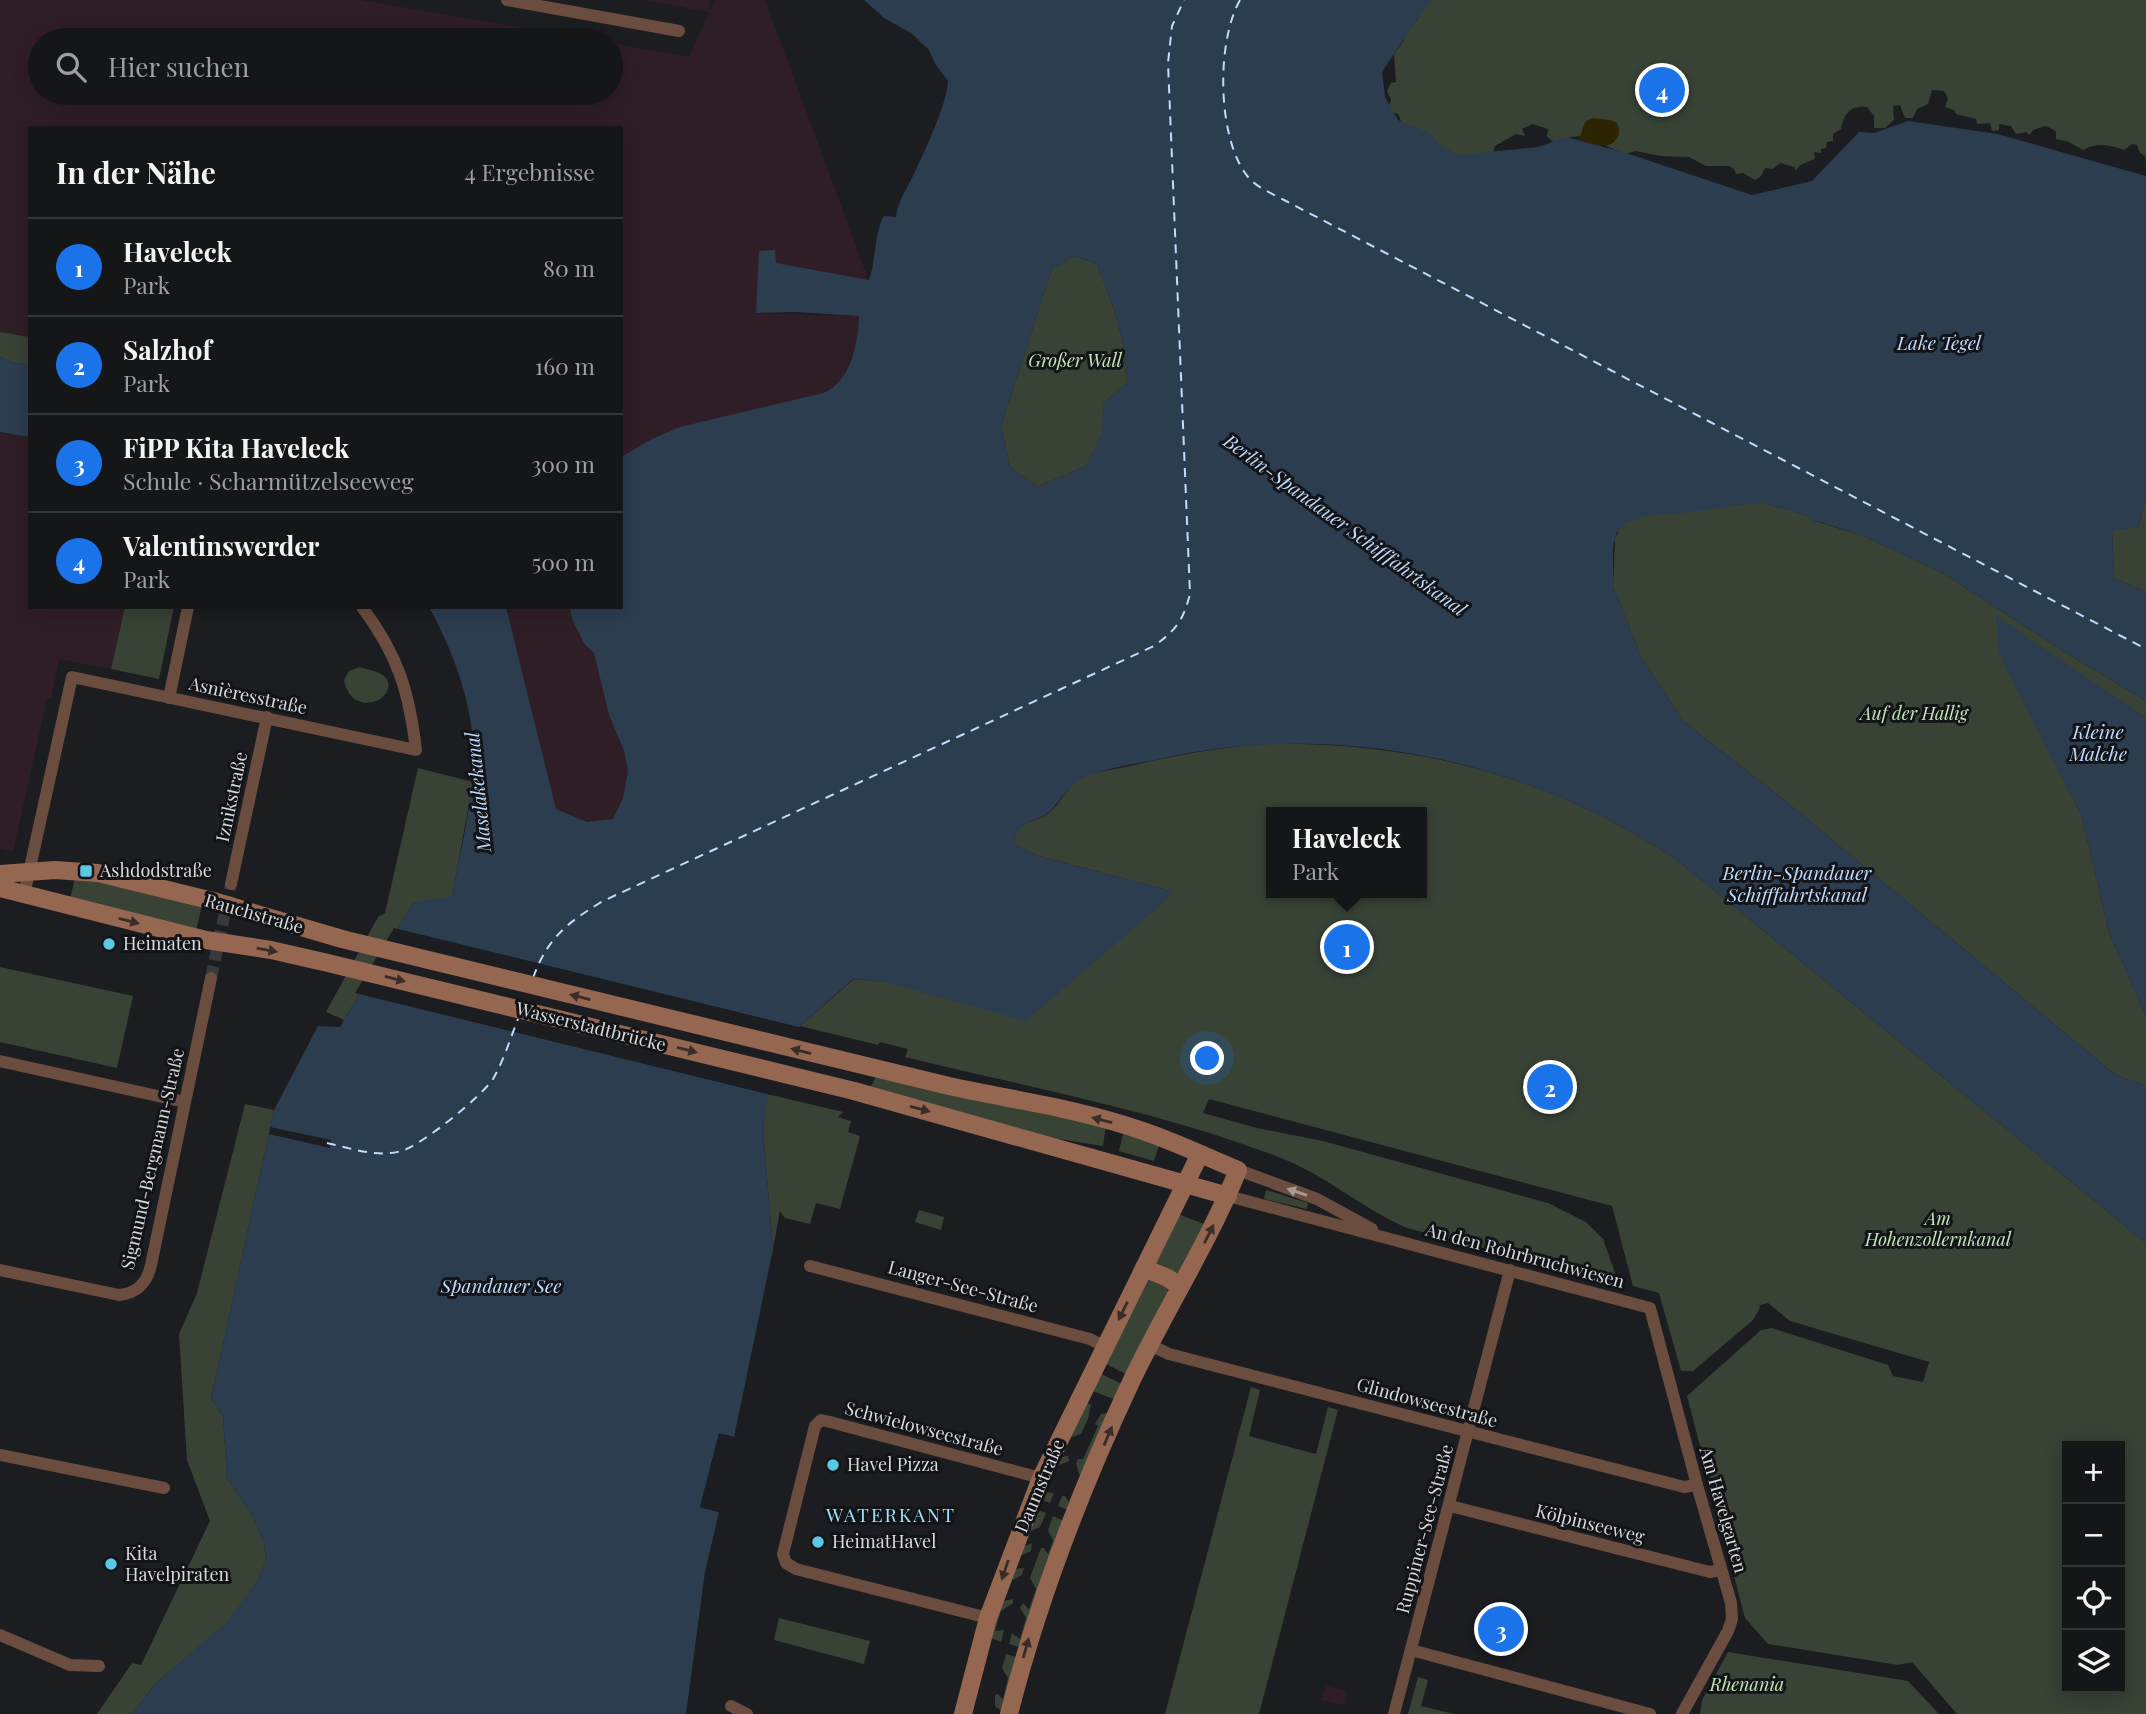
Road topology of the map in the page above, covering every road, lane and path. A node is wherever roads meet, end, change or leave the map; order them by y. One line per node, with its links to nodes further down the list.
1 (507, 0): 2 (street)
2 (679, 31)
3 (188, 609): 5 (street)
4 (363, 609): 6 (street, Asnièresstraße)
5 (169, 698): 6 (street, Asnièresstraße); 7 (street, Asnièresstraße)
6 (267, 717): 9 (street, Iznikstraße)
7 (30, 872): 8 (main road, Rauchstraße); 11 (street); 12 (main road, Rauchstraße)
8 (0, 874)
9 (231, 884)
10 (0, 888): 11 (main road, Rauchstraße)
11 (24, 895): 13 (main road, Rauchstraße, one-way to 13)
12 (342, 939): 17 (main road, Wasserstadtbrücke, one-way to 12)
13 (328, 963): 19 (main road, Wasserstadtbrücke, one-way to 19)
14 (211, 978): 16 (street, Sigmund-Bergmann-Straße)
15 (0, 1061): 16 (street)
16 (185, 1102): 24 (street, Sigmund-Bergmann-Straße)
17 (1200, 1154): 18 (main road); 19 (main road, Daumstraße)
18 (1238, 1170): 20 (main road); 21 (street, An den Rohrbruchwiesen, one-way to 18)
19 (1184, 1183): 20 (main road); 23 (main road, Daumstraße)
20 (1228, 1196): 21 (street, An den Rohrbruchwiesen); 26 (main road, one-way to 20)
21 (1390, 1239): 25 (street, An den Rohrbruchwiesen)
22 (810, 1266): 29 (street, Langer-See-Straße)
23 (1144, 1268): 26 (main road); 29 (main road, Daumstraße, one-way to 29)
24 (0, 1270)
25 (1510, 1270): 27 (street, An den Rohrbruchwiesen); 30 (street, Ruppiner-See-Straße)
26 (1180, 1287): 28 (main road)
27 (1650, 1308): 33 (street, Am Havelgarten)
28 (1150, 1345): 30 (street, Glindowseestraße); 44 (main road, one-way to 28)
29 (1105, 1347): 32 (main road, Daumstraße)
30 (1469, 1432): 33 (street, Glindowseestraße); 35 (street, Ruppiner-See-Straße)
31 (0, 1455): 34 (street)
32 (1041, 1478): 37 (main road, Daumstraße, one-way to 37); 37 (street, Schwielowseestraße)
33 (1697, 1485): 36 (street, Am Havelgarten)
34 (164, 1488)
35 (1450, 1506): 36 (street, Kölpinseeweg); 39 (street, Ruppiner-See-Straße)
36 (1721, 1570): 47 (street, Am Havelgarten)
37 (988, 1618): 43 (main road, Daumstraße)
38 (0, 1635): 40 (street)
39 (1411, 1650): 45 (street, Ruppiner-See-Straße); 46 (street)
40 (99, 1666)
41 (731, 1706): 42 (street)
42 (747, 1714)
43 (963, 1714)
44 (1009, 1714)
45 (1394, 1714)
46 (1650, 1714)
47 (1682, 1714)

